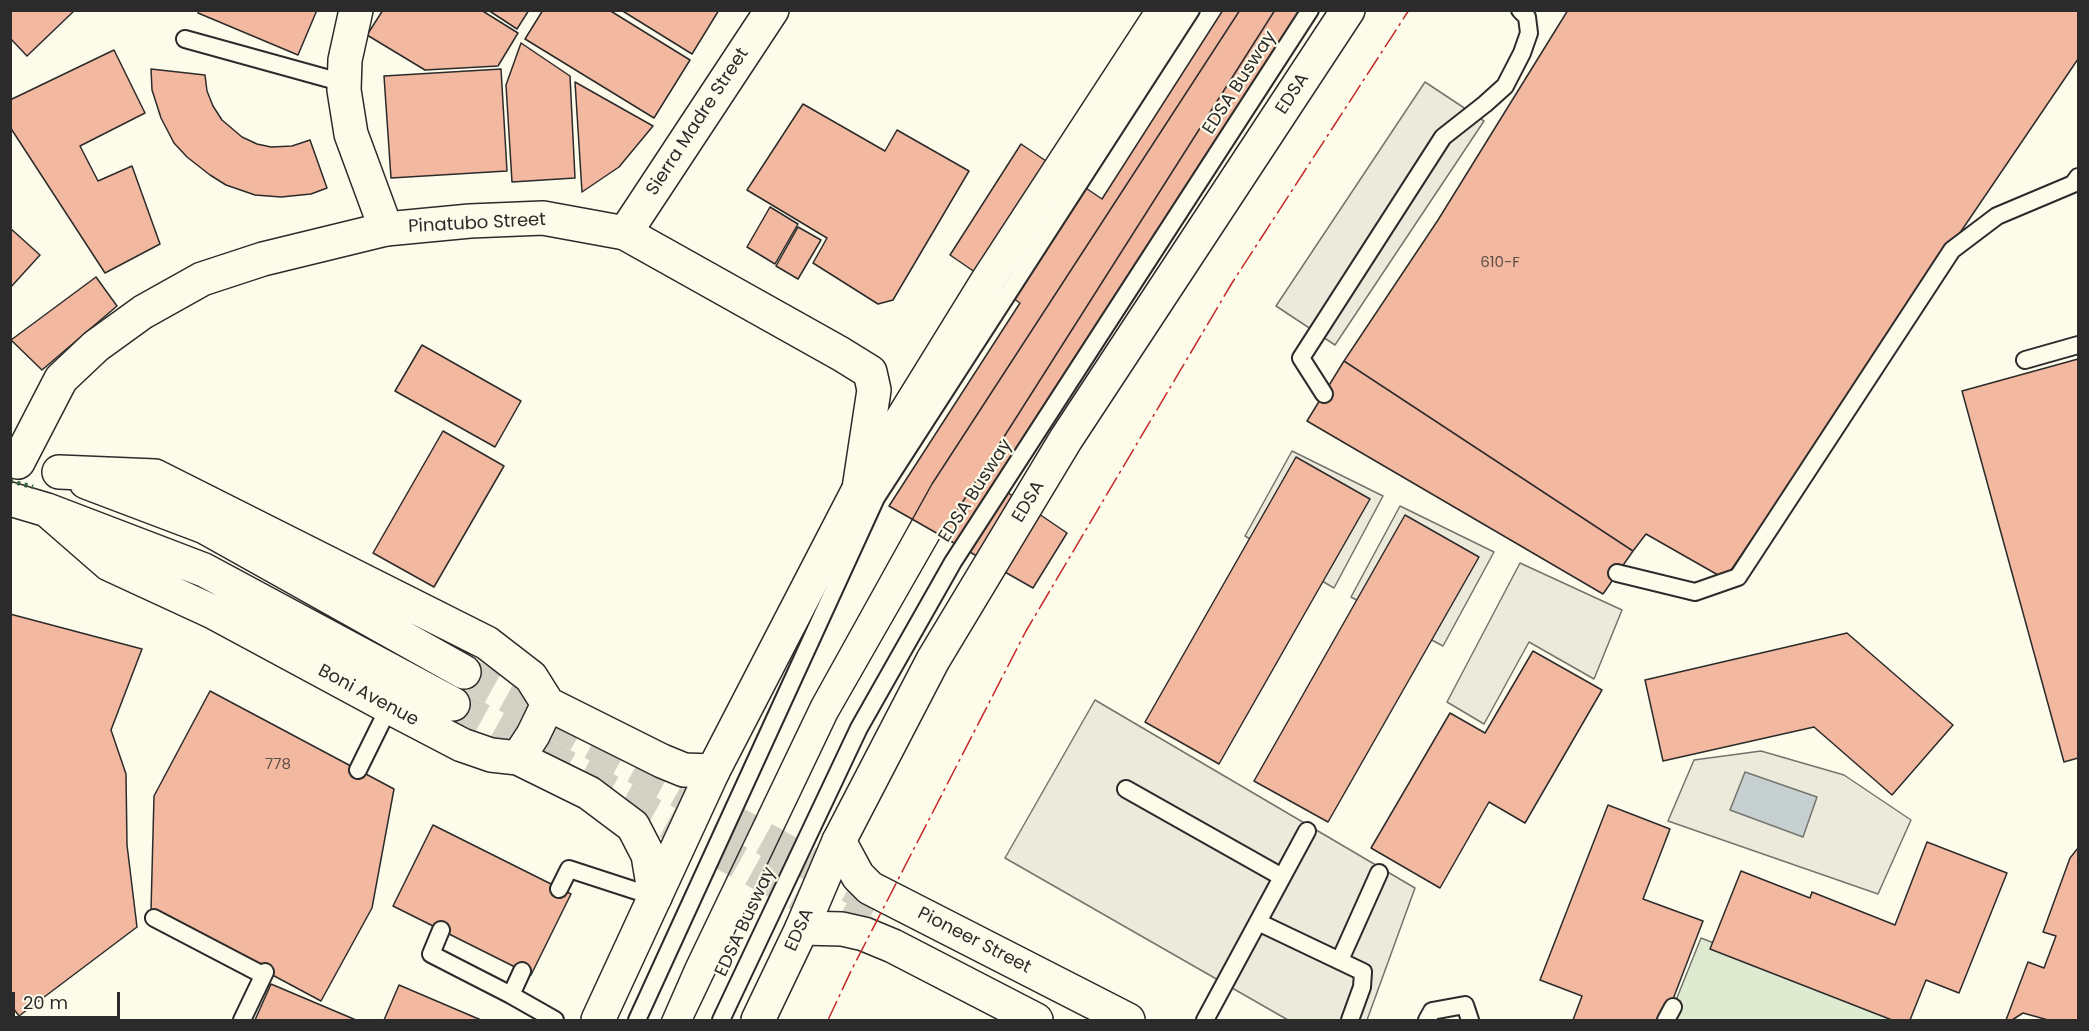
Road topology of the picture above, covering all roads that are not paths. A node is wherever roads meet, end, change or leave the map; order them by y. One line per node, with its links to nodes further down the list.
1 (356, 10): 9 (main road)
2 (772, 10): 12 (main road, Sierra Madre Street)
3 (1164, 10): 18 (main road)
4 (1191, 10): 48 (lane)
5 (1310, 10): 49 (lane, EDSA Busway)
6 (1348, 10): 31 (main road, EDSA)
7 (1520, 10): 15 (lane)
8 (185, 39): 9 (lane)
9 (344, 83): 11 (main road)
10 (2079, 177): 21 (lane)
11 (386, 229): 12 (main road, Pinatubo Street); 16 (main road, Pinatubo Street)
12 (625, 233): 18 (main road, Pinatubo Street)
13 (2079, 345): 14 (lane)
14 (2025, 360)
15 (1324, 394)
16 (14, 461): 17 (main road)
17 (59, 472): 22 (main road); 24 (main road)
18 (859, 489): 28 (main road)
19 (11, 501): 20 (main road, Boni Avenue)
20 (47, 510): 23 (main road, Boni Avenue); 25 (main road, Boni Avenue)
21 (1617, 573)
22 (464, 672)
23 (453, 704)
24 (548, 704): 26 (main road); 28 (main road)
25 (388, 707): 26 (main road, Boni Avenue); 27 (lane)
26 (518, 758): 35 (main road, Boni Avenue)
27 (358, 770)
28 (713, 771): 35 (main road)
29 (1126, 789): 33 (lane)
30 (1307, 831): 33 (lane)
31 (839, 841): 38 (main road, EDSA); 41 (main road, Pioneer Street)
32 (1378, 873): 40 (lane)
33 (1282, 877): 37 (lane)
34 (559, 889): 35 (lane)
35 (655, 897): 47 (main road)
36 (154, 918): 45 (lane)
37 (1258, 922): 40 (lane); 53 (lane)
38 (802, 928): 44 (main road); 50 (main road, EDSA)
39 (441, 930): 43 (lane)
40 (1340, 960): 54 (lane)
41 (1024, 967): 44 (main road); 52 (main road, Pioneer Street)
42 (522, 971): 43 (lane)
43 (511, 995): 46 (lane)
44 (1006, 1004): 51 (main road)
45 (242, 1020)
46 (555, 1020)
47 (598, 1020)
48 (637, 1020)
49 (721, 1020)
50 (758, 1020)
51 (1036, 1020)
52 (1128, 1020)
53 (1205, 1020)
54 (1350, 1020)
55 (1427, 1020): 56 (lane)
56 (1470, 1020)

